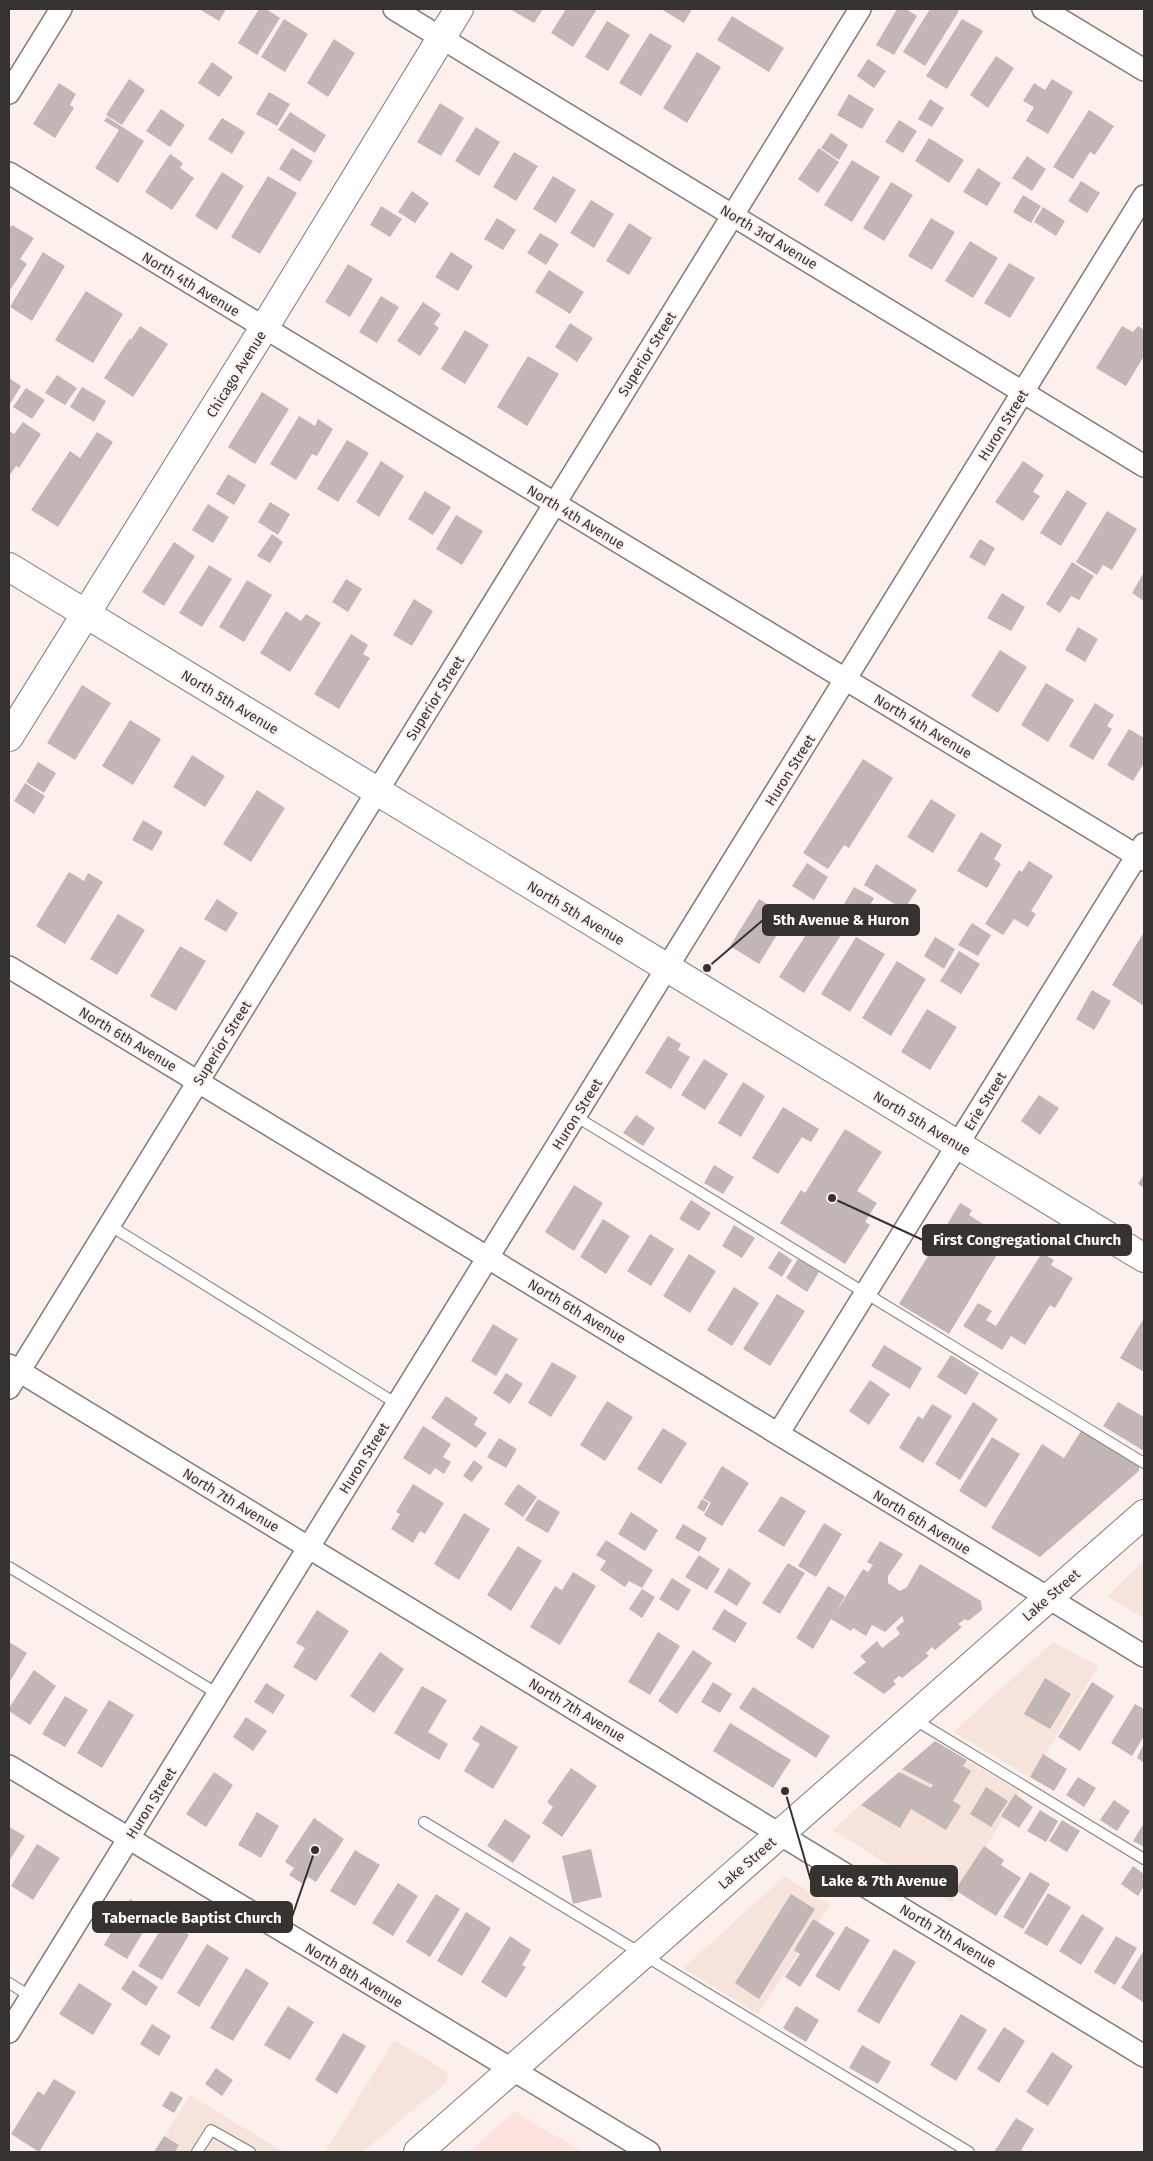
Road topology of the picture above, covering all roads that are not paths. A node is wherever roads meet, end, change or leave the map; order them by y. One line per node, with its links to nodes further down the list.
1 (61, 9): 8 (street)
2 (394, 9): 6 (street, North 3rd Avenue)
3 (459, 9): 6 (main road, Chicago Avenue)
4 (860, 9): 11 (street, Superior Street)
5 (1043, 9): 7 (street)
6 (441, 38): 11 (street, North 3rd Avenue); 12 (main road, Chicago Avenue)
7 (1144, 70)
8 (9, 93)
9 (9, 173): 12 (street, North 4th Avenue)
10 (1144, 196): 13 (street, Huron Street)
11 (733, 215): 13 (street, North 3rd Avenue); 15 (street, Superior Street)
12 (264, 328): 15 (street, North 4th Avenue); 17 (main road, Chicago Avenue)
13 (1023, 392): 14 (street, North 3rd Avenue); 18 (street, Huron Street)
14 (1144, 466)
15 (555, 504): 18 (street, North 4th Avenue); 20 (street, Superior Street)
16 (9, 568): 17 (main road, North 5th Avenue)
17 (85, 614): 19 (main road, Chicago Avenue); 20 (main road, North 5th Avenue)
18 (846, 679): 21 (street, North 4th Avenue); 23 (street, Huron Street)
19 (9, 737)
20 (377, 791): 23 (main road, North 5th Avenue); 24 (street, Superior Street)
21 (1142, 853): 26 (street, Erie Street)
22 (9, 968): 24 (street, North 6th Avenue)
23 (667, 968): 25 (street, Huron Street); 26 (main road, North 5th Avenue)
24 (198, 1082): 27 (street, Superior Street); 28 (street, North 6th Avenue)
25 (575, 1116): 28 (street, Huron Street); 30 (lane)
26 (958, 1145): 29 (main road, North 5th Avenue); 30 (street, Erie Street)
27 (109, 1225): 31 (street, Superior Street); 32 (lane)
28 (488, 1258): 32 (street, Huron Street); 33 (street, North 6th Avenue)
29 (1144, 1258)
30 (866, 1294): 33 (street, Erie Street); 34 (lane)
31 (12, 1375): 36 (street, North 7th Avenue)
32 (398, 1404): 36 (street, Huron Street)
33 (778, 1434): 38 (street, North 6th Avenue)
34 (1144, 1463)
35 (1144, 1514): 38 (main road, Lake Street)
36 (308, 1547): 40 (street, Huron Street); 44 (street, North 7th Avenue)
37 (9, 1567): 40 (lane)
38 (1047, 1598): 39 (street, North 6th Avenue); 41 (main road, Lake Street)
39 (1144, 1656)
40 (218, 1694): 45 (street, Huron Street)
41 (912, 1718): 44 (main road, Lake Street); 46 (lane)
42 (9, 1766): 45 (street, North 8th Avenue)
43 (424, 1822): 47 (lane)
44 (780, 1834): 47 (main road, Lake Street); 51 (street, North 7th Avenue)
45 (129, 1838): 49 (street, Huron Street); 52 (street, North 8th Avenue)
46 (1144, 1860)
47 (644, 1954): 52 (main road, Lake Street); 57 (lane)
48 (9, 1983): 49 (lane)
49 (30, 1996): 50 (street, Huron Street)
50 (9, 2032)
51 (1144, 2056)
52 (512, 2070): 55 (main road, Lake Street); 56 (street, North 8th Avenue)
53 (198, 2152): 54 (lane)
54 (250, 2152)
55 (418, 2152)
56 (649, 2152)
57 (969, 2152)

